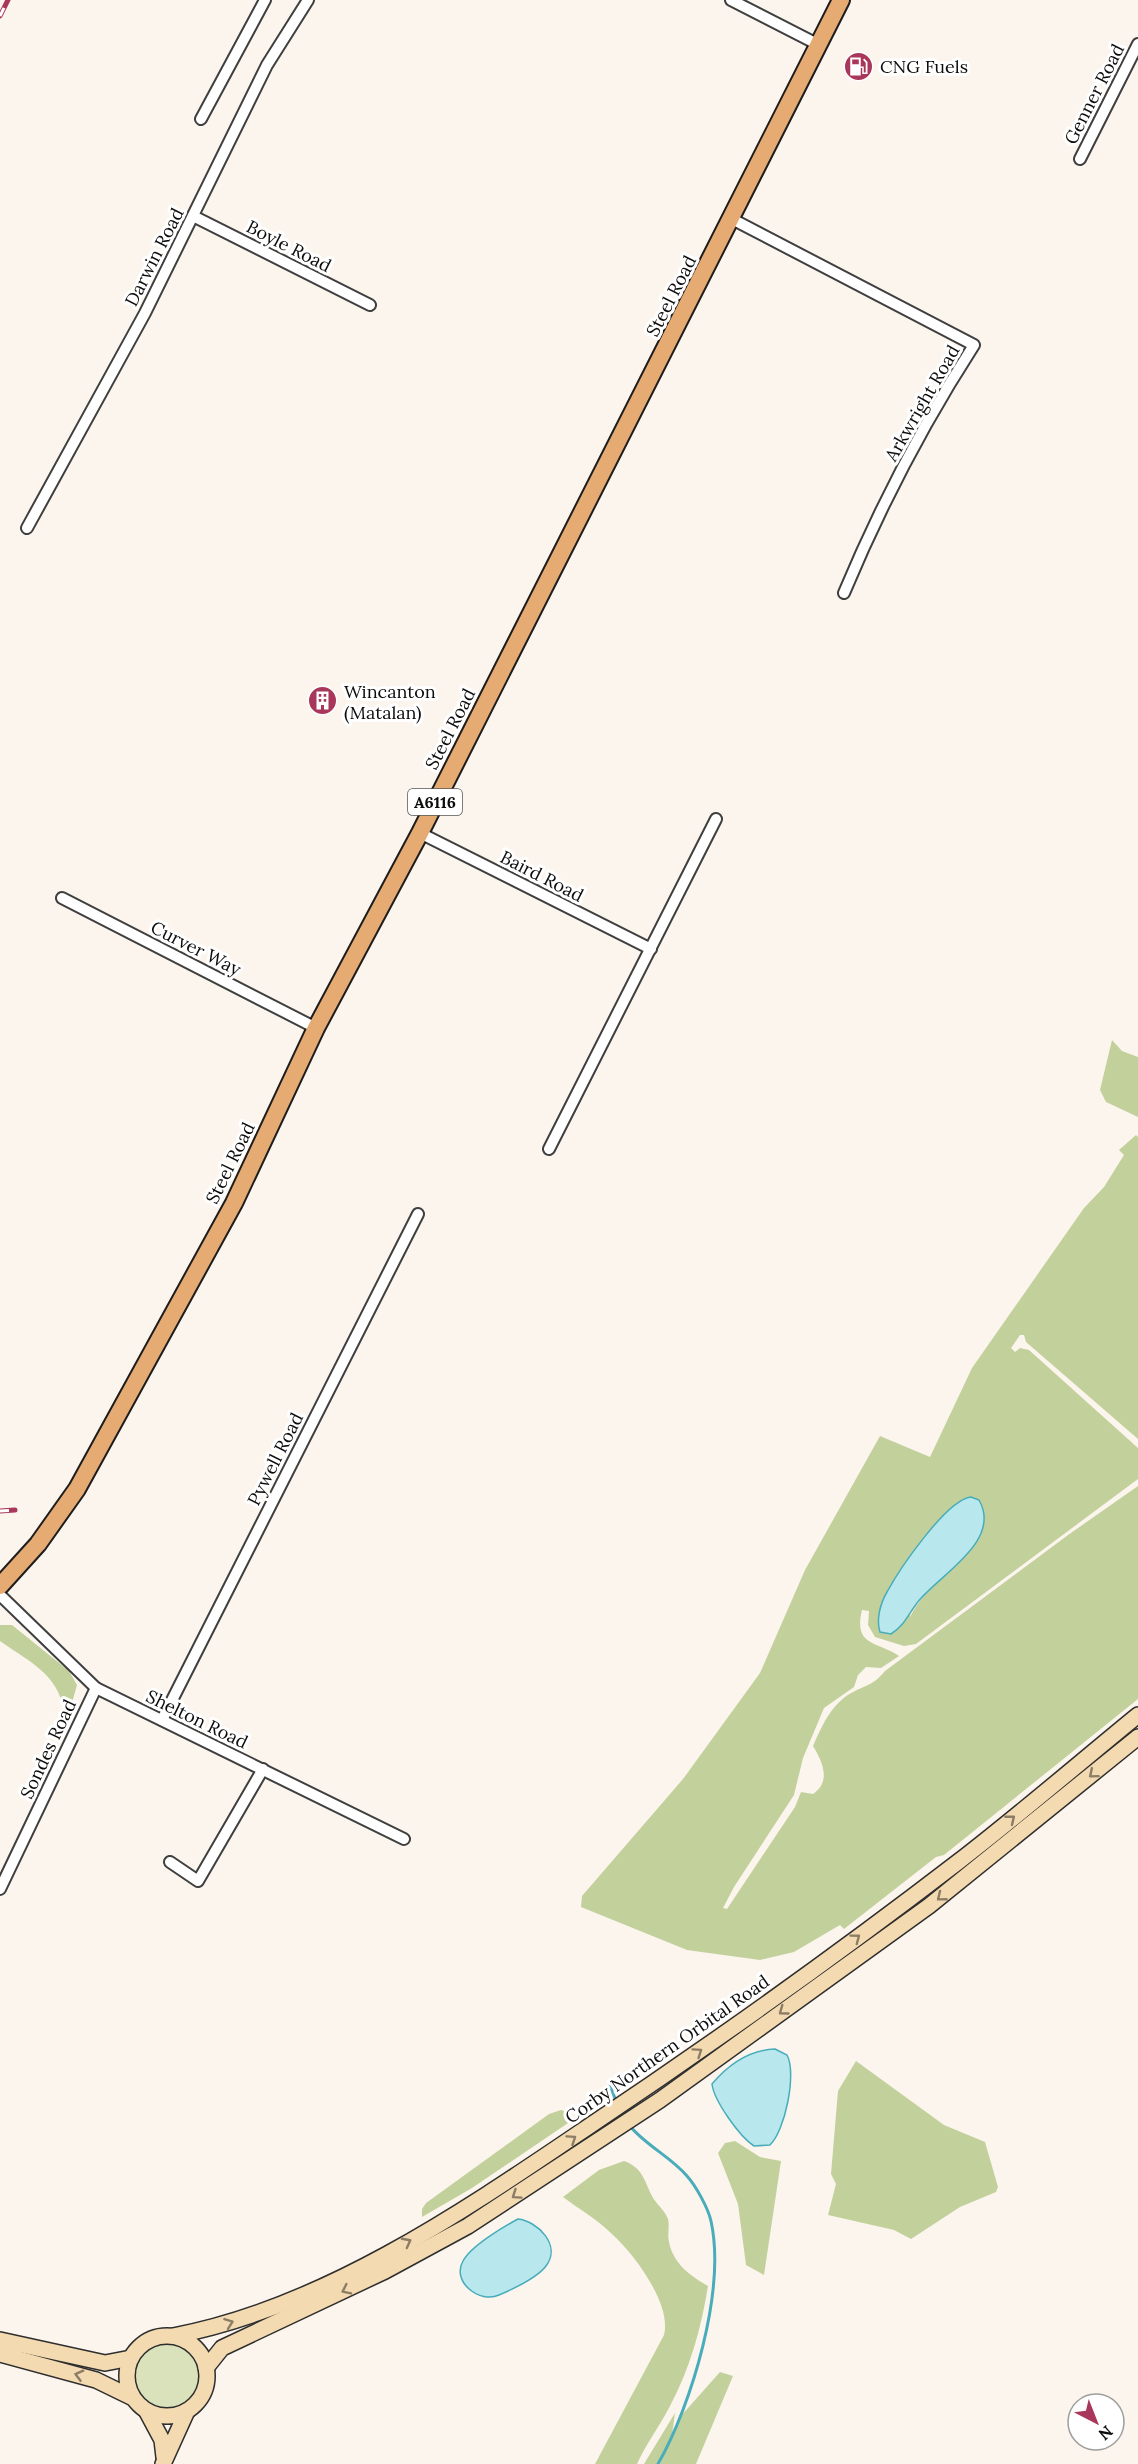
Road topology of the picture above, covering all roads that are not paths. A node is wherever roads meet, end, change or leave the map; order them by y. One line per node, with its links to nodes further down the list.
1 (308, 0): 9 (street, Darwin Road)
2 (731, 0): 6 (street)
3 (841, 0): 6 (main road, Steel Road / A6116)
4 (262, 5): 7 (street)
5 (1138, 44): 8 (street, Genner Road)
6 (819, 45): 10 (main road, Steel Road / A6116)
7 (201, 119)
8 (1080, 159)
9 (194, 216): 11 (street, Boyle Road); 12 (street, Darwin Road)
10 (732, 219): 13 (street, Arkwright Road); 15 (main road, Steel Road / A6116)
11 (370, 305)
12 (27, 528)
13 (844, 593)
14 (716, 819): 17 (street)
15 (420, 833): 17 (street, Baird Road); 18 (main road, Steel Road / A6116)
16 (62, 898): 18 (street, Curver Way)
17 (651, 949): 19 (street)
18 (316, 1028): 21 (main road, Steel Road / A6116)
19 (549, 1149)
20 (418, 1214): 25 (street, Pywell Road)
21 (0, 1586)
22 (0, 1595): 23 (street, Shelton Road)
23 (96, 1688): 25 (street, Shelton Road); 30 (street, Sondes Road)
24 (1138, 1715): 31 (street, Corby Northern Orbital Road, one-way to 24)
25 (162, 1720): 27 (street, Shelton Road)
26 (1138, 1737): 31 (street, Corby Northern Orbital Road, one-way to 31)
27 (263, 1769): 28 (street, Shelton Road); 29 (street)
28 (404, 1839)
29 (170, 1862)
30 (0, 1889)
31 (595, 2132): 32 (street, Corby Northern Orbital Road, one-way to 31); 36 (street, Corby Northern Orbital Road, one-way to 36)
32 (173, 2336): 35 (street); 36 (street)
33 (0, 2340): 35 (street)
34 (0, 2354): 37 (street, one-way to 34)
35 (131, 2358): 37 (street)
36 (206, 2368): 38 (street)
37 (133, 2398): 39 (street)
38 (187, 2411): 39 (street); 40 (street)
39 (147, 2412): 40 (street)
40 (164, 2462)

